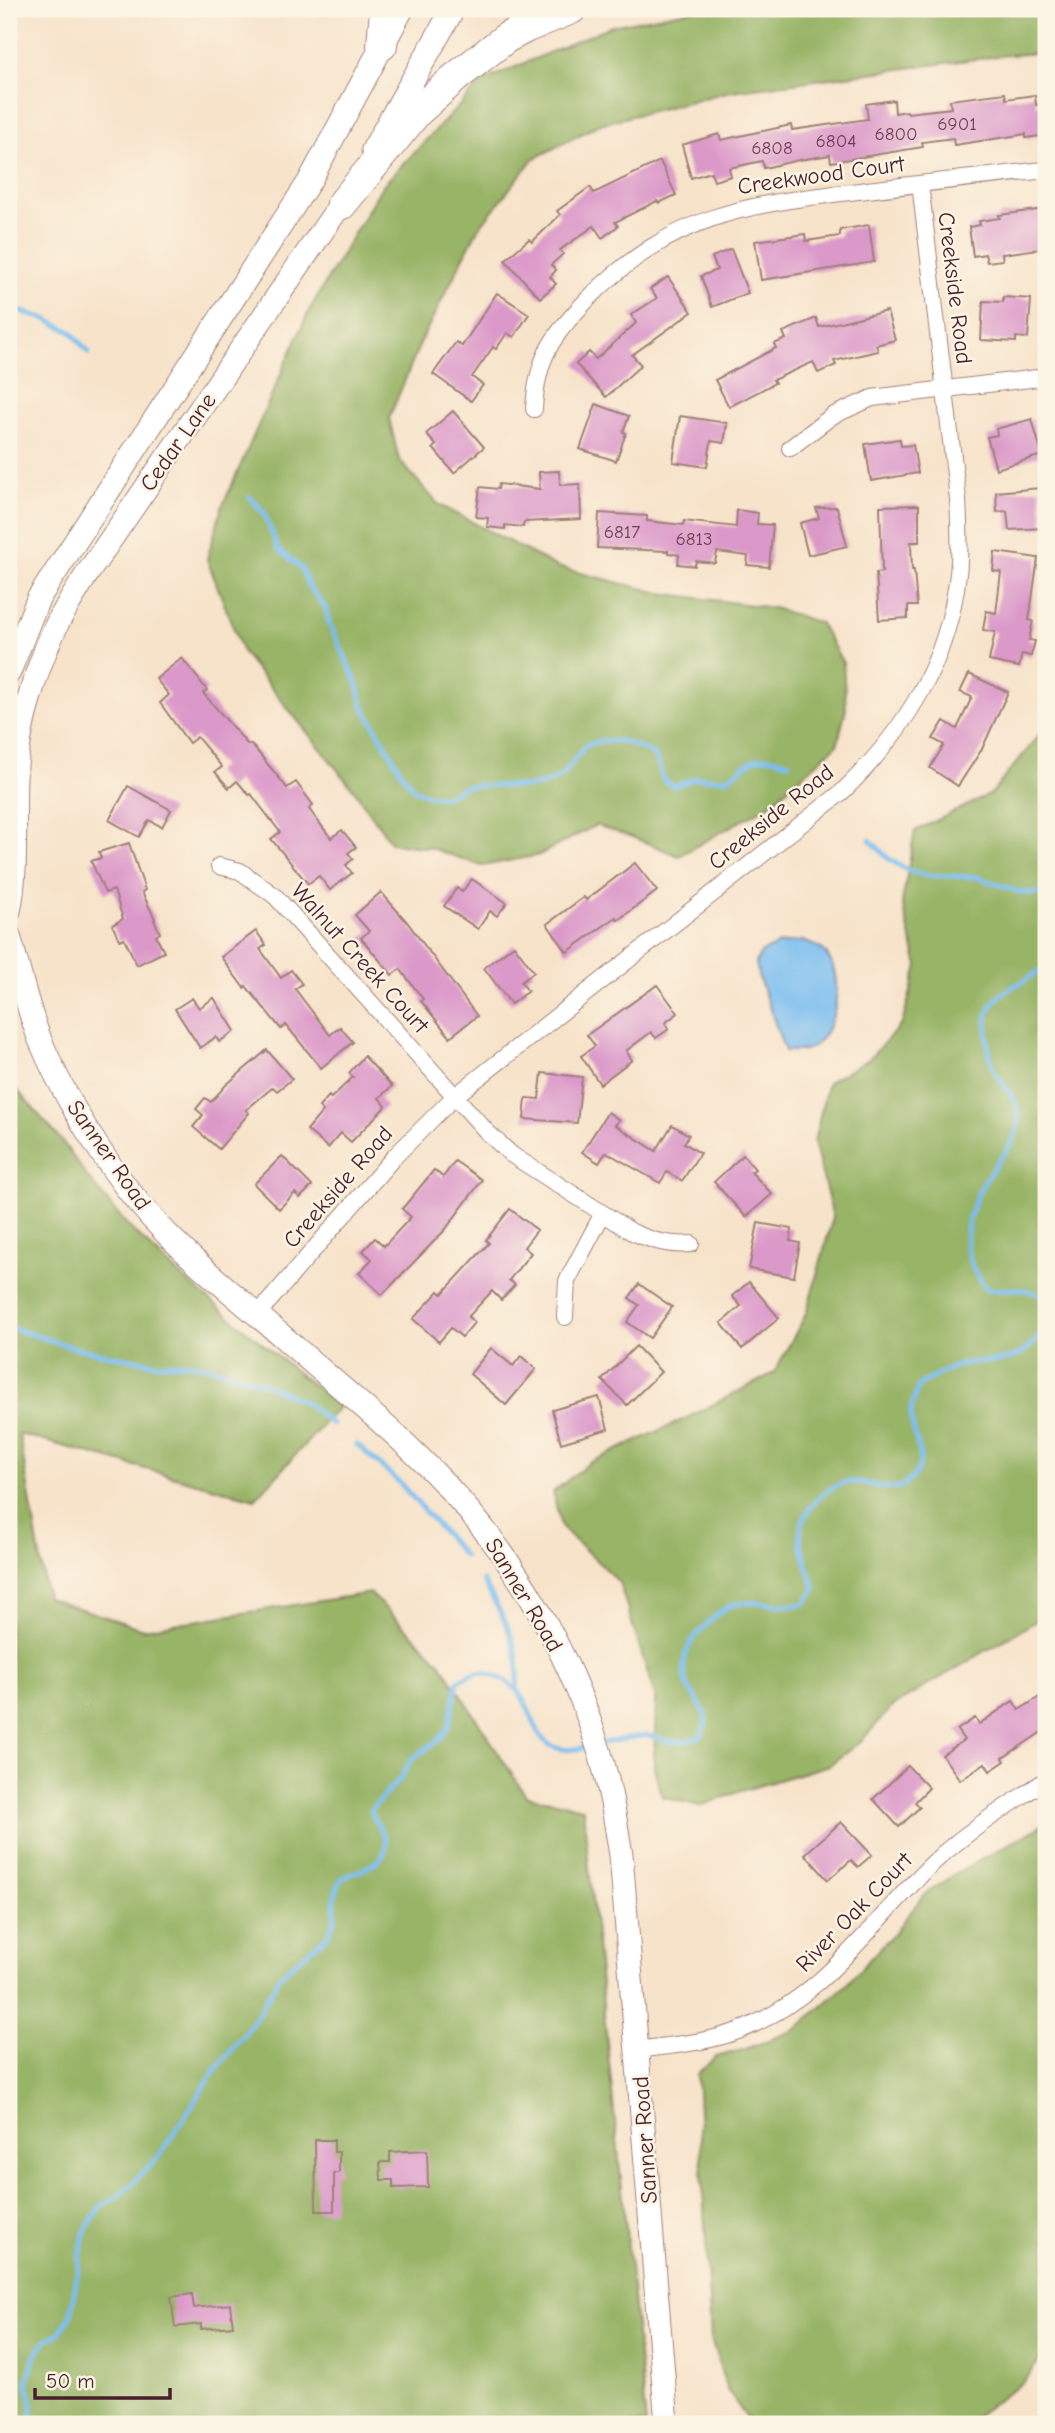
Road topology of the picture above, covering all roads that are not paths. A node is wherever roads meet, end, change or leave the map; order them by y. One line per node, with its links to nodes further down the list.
1 (385, 9): 5 (highway)
2 (402, 9): 5 (main road, Cedar Lane)
3 (453, 9): 8 (main road, Cedar Lane)
4 (572, 9): 8 (highway)
5 (382, 45): 13 (main road, Cedar Lane)
6 (1046, 170): 7 (street, Creekwood Court)
7 (920, 184): 10 (street, Creekside Road); 11 (street, Creekwood Court)
8 (342, 204): 15 (main road, Cedar Lane)
9 (1046, 377): 10 (street)
10 (945, 389): 12 (street); 17 (street, Creekside Road)
11 (534, 410)
12 (790, 448)
13 (9, 672)
14 (219, 866): 17 (street, Walnut Creek Court)
15 (9, 911)
16 (9, 936): 20 (main road, Sanner Road)
17 (454, 1097): 18 (street, Walnut Creek Court); 20 (street, Creekside Road)
18 (602, 1214): 19 (street, Walnut Creek Court); 21 (street)
19 (691, 1244)
20 (257, 1314): 23 (main road, Sanner Road)
21 (565, 1317)
22 (1046, 1780): 23 (street, River Oak Court)
23 (638, 2050): 24 (main road, Sanner Road)
24 (667, 2424)

